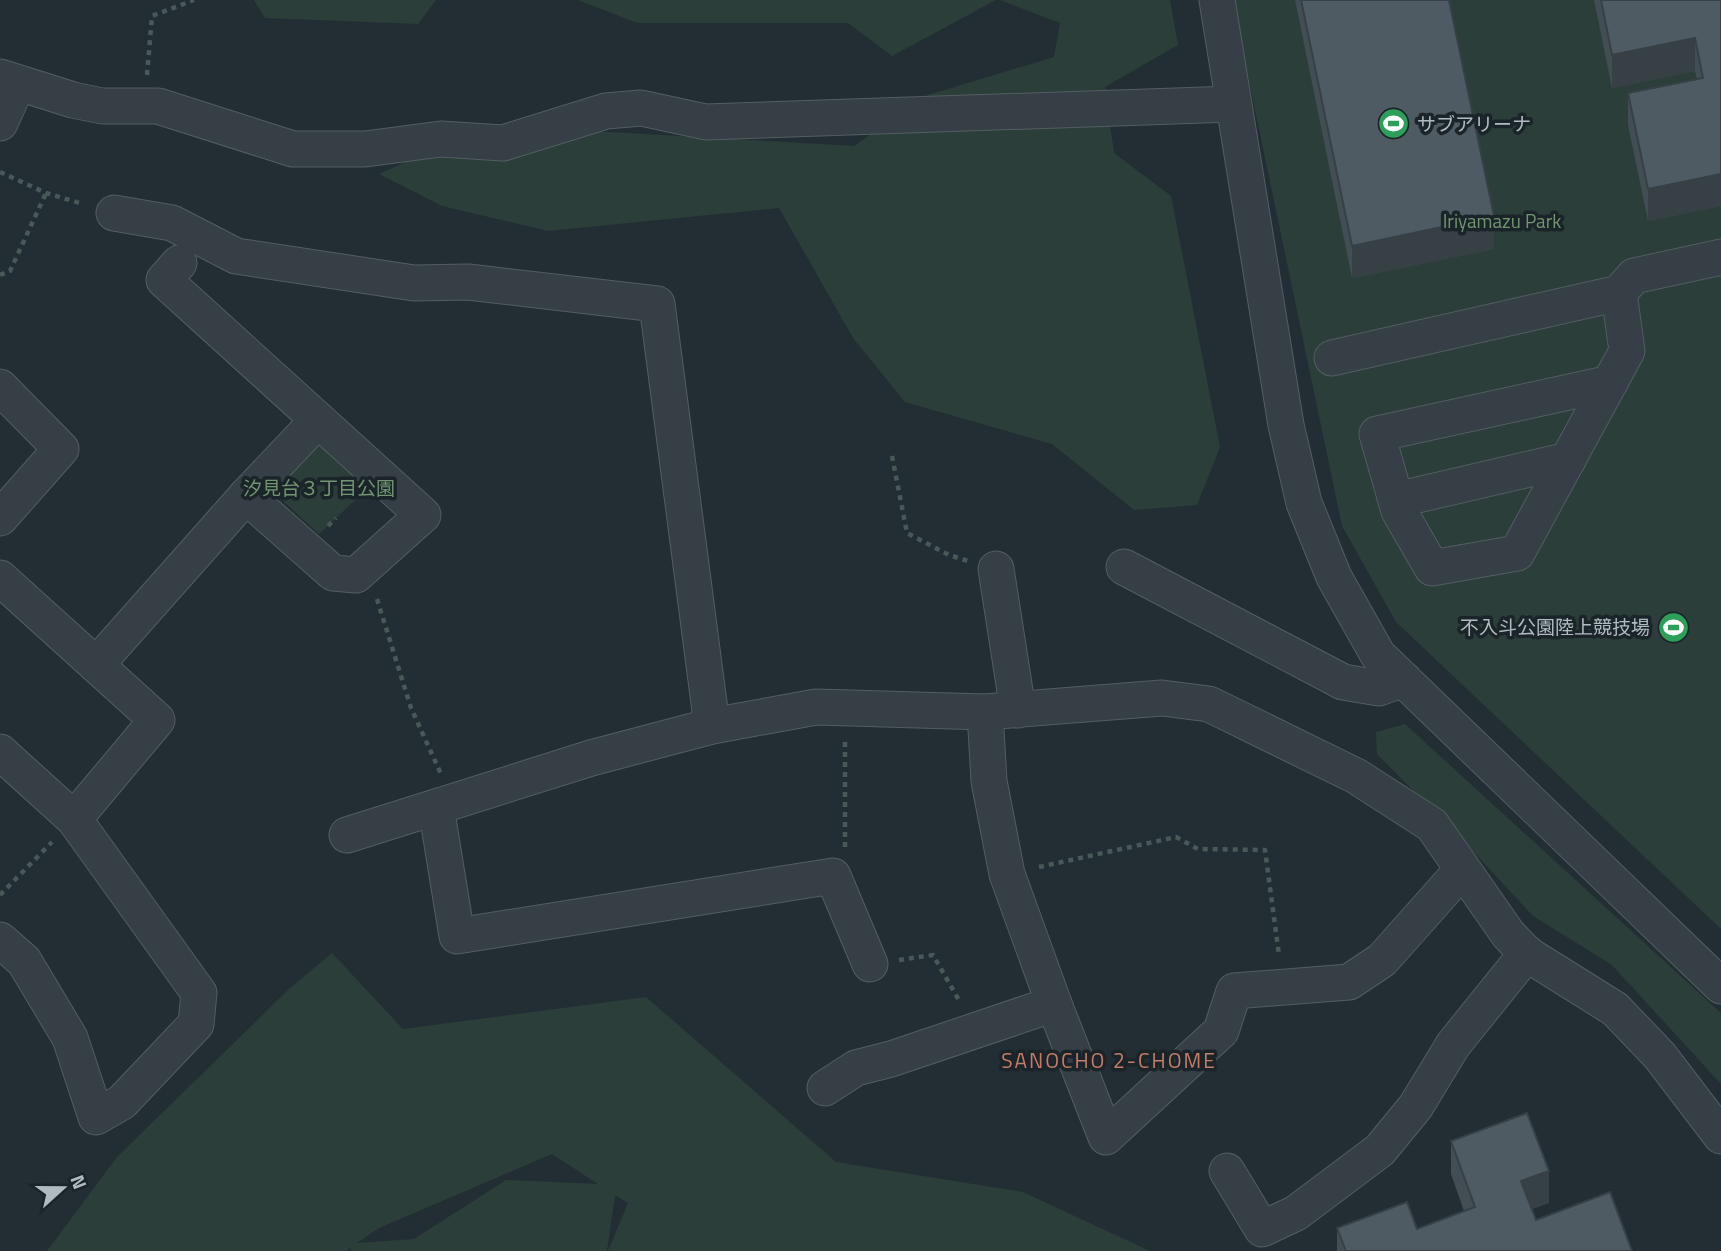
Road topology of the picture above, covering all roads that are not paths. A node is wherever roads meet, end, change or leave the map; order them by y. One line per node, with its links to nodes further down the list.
1 (1217, 0): 3 (street)
2 (9, 80): 3 (street); 4 (street)
3 (1233, 104): 21 (street)
4 (0, 123)
5 (114, 213): 23 (street)
6 (1721, 257): 8 (street)
7 (179, 263): 12 (street)
8 (1619, 293): 9 (street); 10 (street)
9 (1332, 358)
10 (1610, 383): 13 (street); 15 (street)
11 (0, 387): 16 (street)
12 (318, 420): 14 (street); 14 (street)
13 (1568, 460): 15 (street); 15 (street)
14 (246, 496): 20 (street)
15 (1396, 500)
16 (0, 518)
17 (1124, 567): 21 (street)
18 (996, 569): 22 (street)
19 (0, 578): 20 (street)
20 (96, 665): 26 (street)
21 (1403, 679): 32 (street)
22 (1002, 711): 23 (street); 28 (street); 33 (street)
23 (712, 726): 25 (street)
24 (0, 752): 26 (street)
25 (445, 804): 27 (street); 31 (street)
26 (74, 819): 29 (street)
27 (347, 835)
28 (1462, 870): 30 (street); 33 (street)
29 (0, 940)
30 (1527, 953): 35 (street); 36 (street)
31 (870, 964)
32 (1721, 986)
33 (1054, 1004): 34 (street)
34 (825, 1088)
35 (1721, 1136)
36 (1227, 1171)

